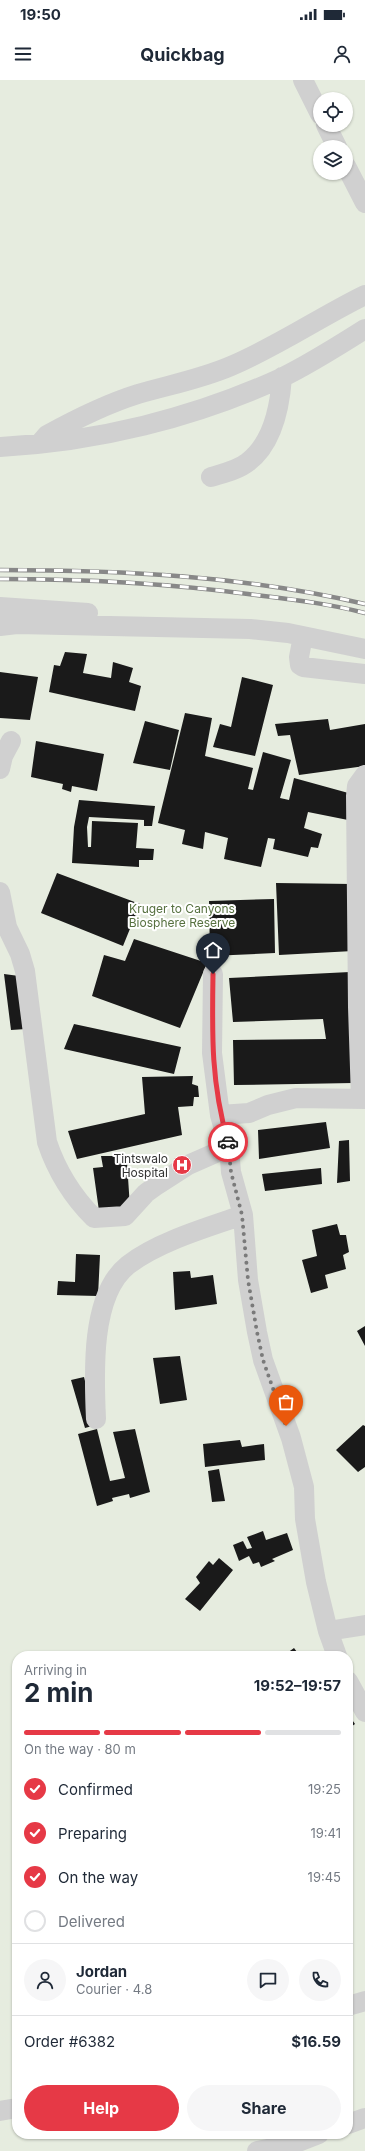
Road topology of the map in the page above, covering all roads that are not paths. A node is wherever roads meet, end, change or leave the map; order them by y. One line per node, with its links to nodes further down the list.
1 (303, 80): 2 (street)
2 (313, 100)
3 (353, 180): 4 (street)
4 (365, 203)
5 (365, 295): 8 (street)
6 (365, 329): 7 (street)
7 (282, 378): 8 (street); 10 (street)
8 (40, 444): 9 (street)
9 (0, 447)
10 (211, 477)
11 (0, 607): 13 (street)
12 (0, 626): 13 (street)
13 (205, 627): 14 (street)
14 (302, 636): 15 (street); 16 (street)
15 (365, 648)
16 (365, 674)
17 (11, 741): 18 (street)
18 (0, 769)
19 (365, 775): 22 (street)
20 (0, 892): 24 (street)
21 (213, 974): 23 (street)
22 (363, 1099): 23 (street)
23 (220, 1115): 24 (street)
24 (229, 1147): 25 (street)
25 (242, 1215): 26 (street); 28 (street)
26 (96, 1419)
27 (365, 1625): 28 (street)
28 (328, 1631): 29 (street)
29 (335, 1651)
30 (353, 1690): 31 (street)
31 (365, 1712)
32 (365, 2001): 33 (street)
33 (353, 2005)
34 (12, 2109): 35 (street)
35 (0, 2112)
36 (365, 2118): 37 (street)
37 (353, 2122)
38 (306, 2139): 39 (street)
39 (257, 2151)

